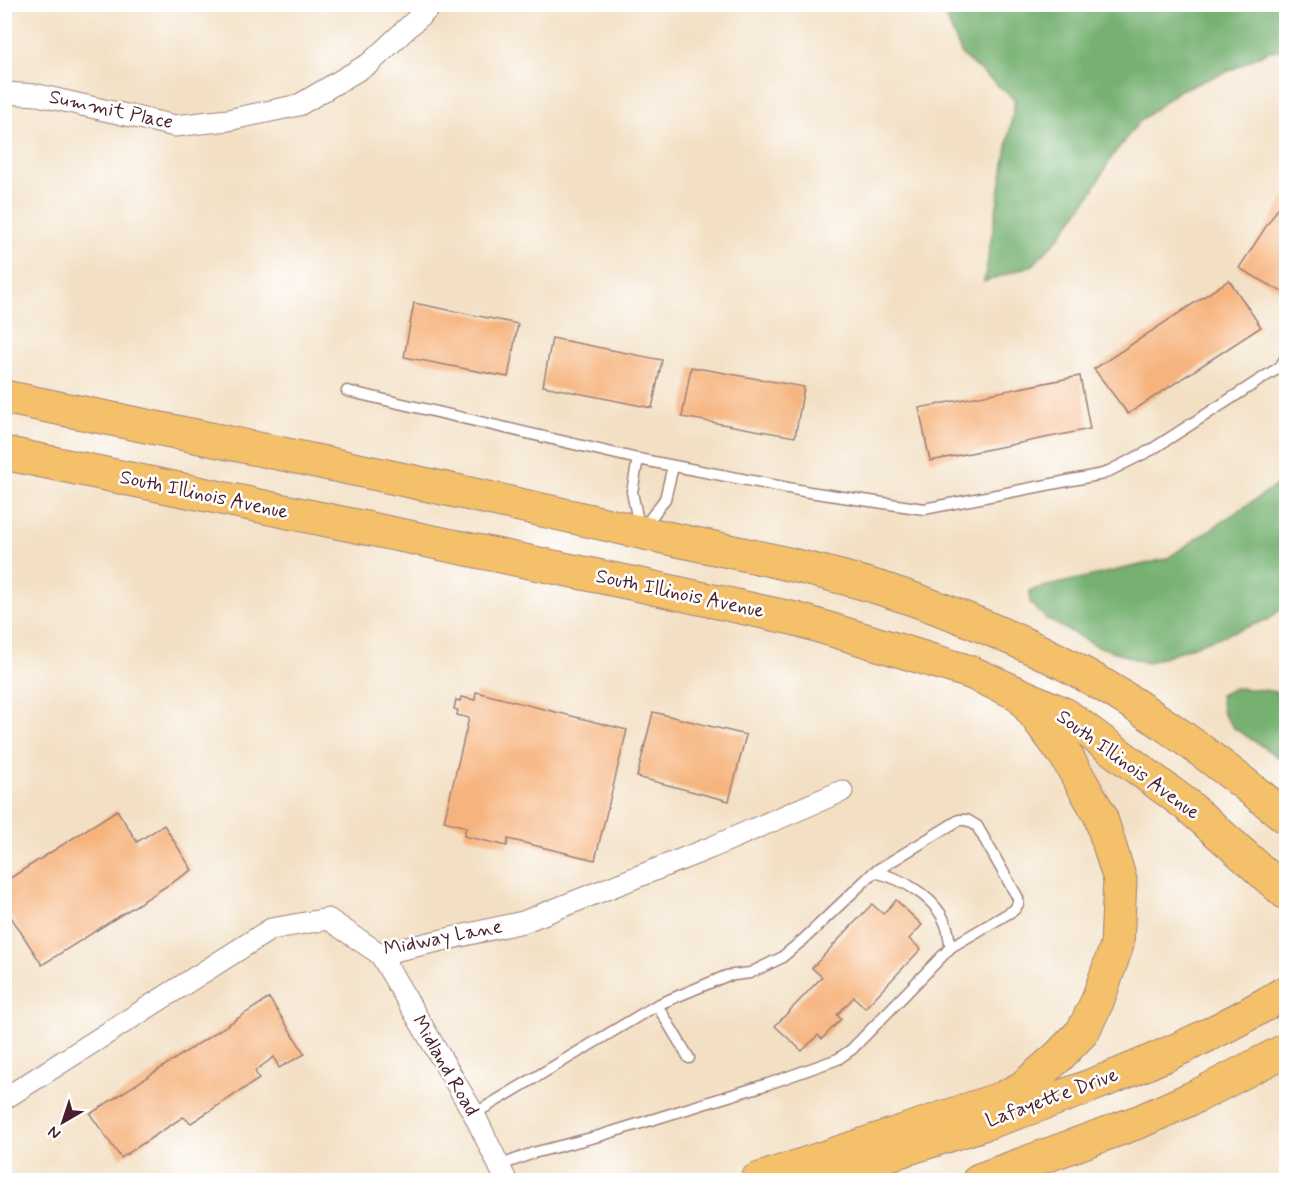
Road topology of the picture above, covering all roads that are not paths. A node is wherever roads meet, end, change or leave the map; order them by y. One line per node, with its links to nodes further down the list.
1 (433, 4): 2 (street, Summit Place)
2 (4, 93)
3 (1287, 357): 8 (lane)
4 (347, 391): 7 (lane)
5 (4, 397): 9 (main road)
6 (4, 453): 10 (main road, South Illinois Avenue)
7 (638, 459): 8 (lane); 9 (lane)
8 (673, 466): 9 (lane)
9 (641, 532): 10 (main road); 13 (main road)
10 (631, 583): 11 (main road, South Illinois Avenue)
11 (1018, 692): 15 (main road, South Illinois Avenue); 25 (main road)
12 (843, 791): 17 (street, Midway Lane)
13 (1287, 817)
14 (874, 872): 16 (lane); 16 (lane); 19 (lane)
15 (1287, 893)
16 (951, 947): 24 (lane)
17 (380, 954): 22 (street, Midway Lane); 23 (street, Midland Road)
18 (1287, 992): 26 (main road, Lafayette Drive)
19 (657, 1005): 21 (lane); 23 (lane)
20 (1287, 1050): 27 (main road)
21 (689, 1058)
22 (4, 1099)
23 (474, 1114): 24 (street, Midland Road)
24 (502, 1173)
25 (757, 1180)
26 (807, 1180)
27 (979, 1180)

